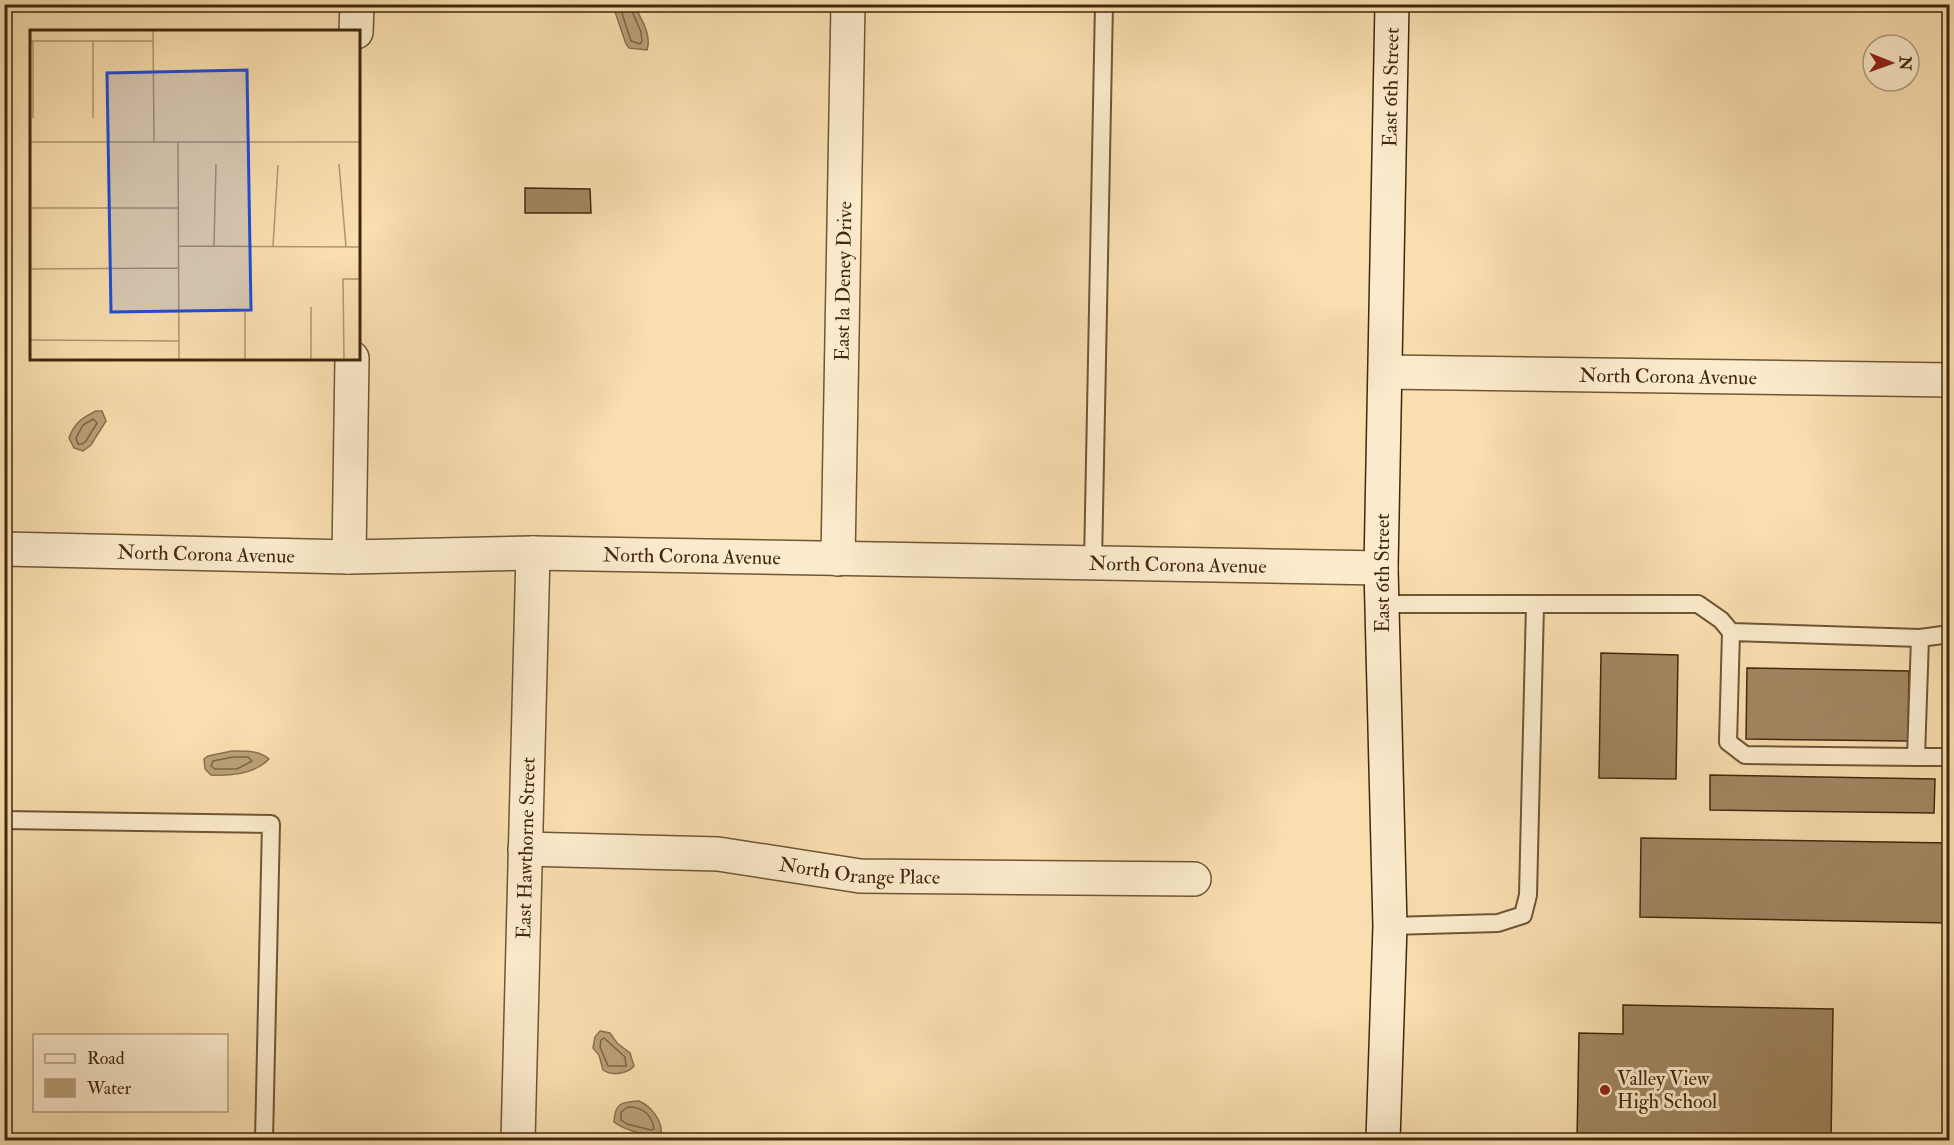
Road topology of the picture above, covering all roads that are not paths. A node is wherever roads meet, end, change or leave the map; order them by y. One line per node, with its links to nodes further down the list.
1 (357, 4): 5 (street)
2 (848, 4): 12 (street, East la Deney Drive)
3 (1104, 4): 13 (lane)
4 (1392, 4): 7 (street, East 6th Street)
5 (356, 30)
6 (352, 360): 11 (street)
7 (1386, 372): 8 (street, North Corona Avenue); 14 (street, East 6th Street)
8 (1950, 380)
9 (4, 549): 11 (street, North Corona Avenue)
10 (533, 553): 11 (street, North Corona Avenue); 12 (street, North Corona Avenue); 23 (street, East Hawthorne Street)
11 (349, 557)
12 (838, 558): 13 (street, North Corona Avenue)
13 (1093, 563): 14 (street, North Corona Avenue)
14 (1381, 568): 15 (street, East 6th Street)
15 (1382, 604): 16 (lane); 25 (street, East 6th Street)
16 (1534, 604): 17 (lane); 25 (lane)
17 (1731, 632): 19 (lane); 20 (lane)
18 (1950, 634): 19 (lane)
19 (1920, 638): 20 (lane)
20 (1916, 757): 21 (lane)
21 (1950, 757)
22 (4, 820): 26 (lane)
23 (525, 849): 24 (street, North Orange Place); 27 (street, East Hawthorne Street)
24 (1194, 879)
25 (1390, 926): 28 (street, East 6th Street)
26 (264, 1140)
27 (518, 1140)
28 (1383, 1140)

